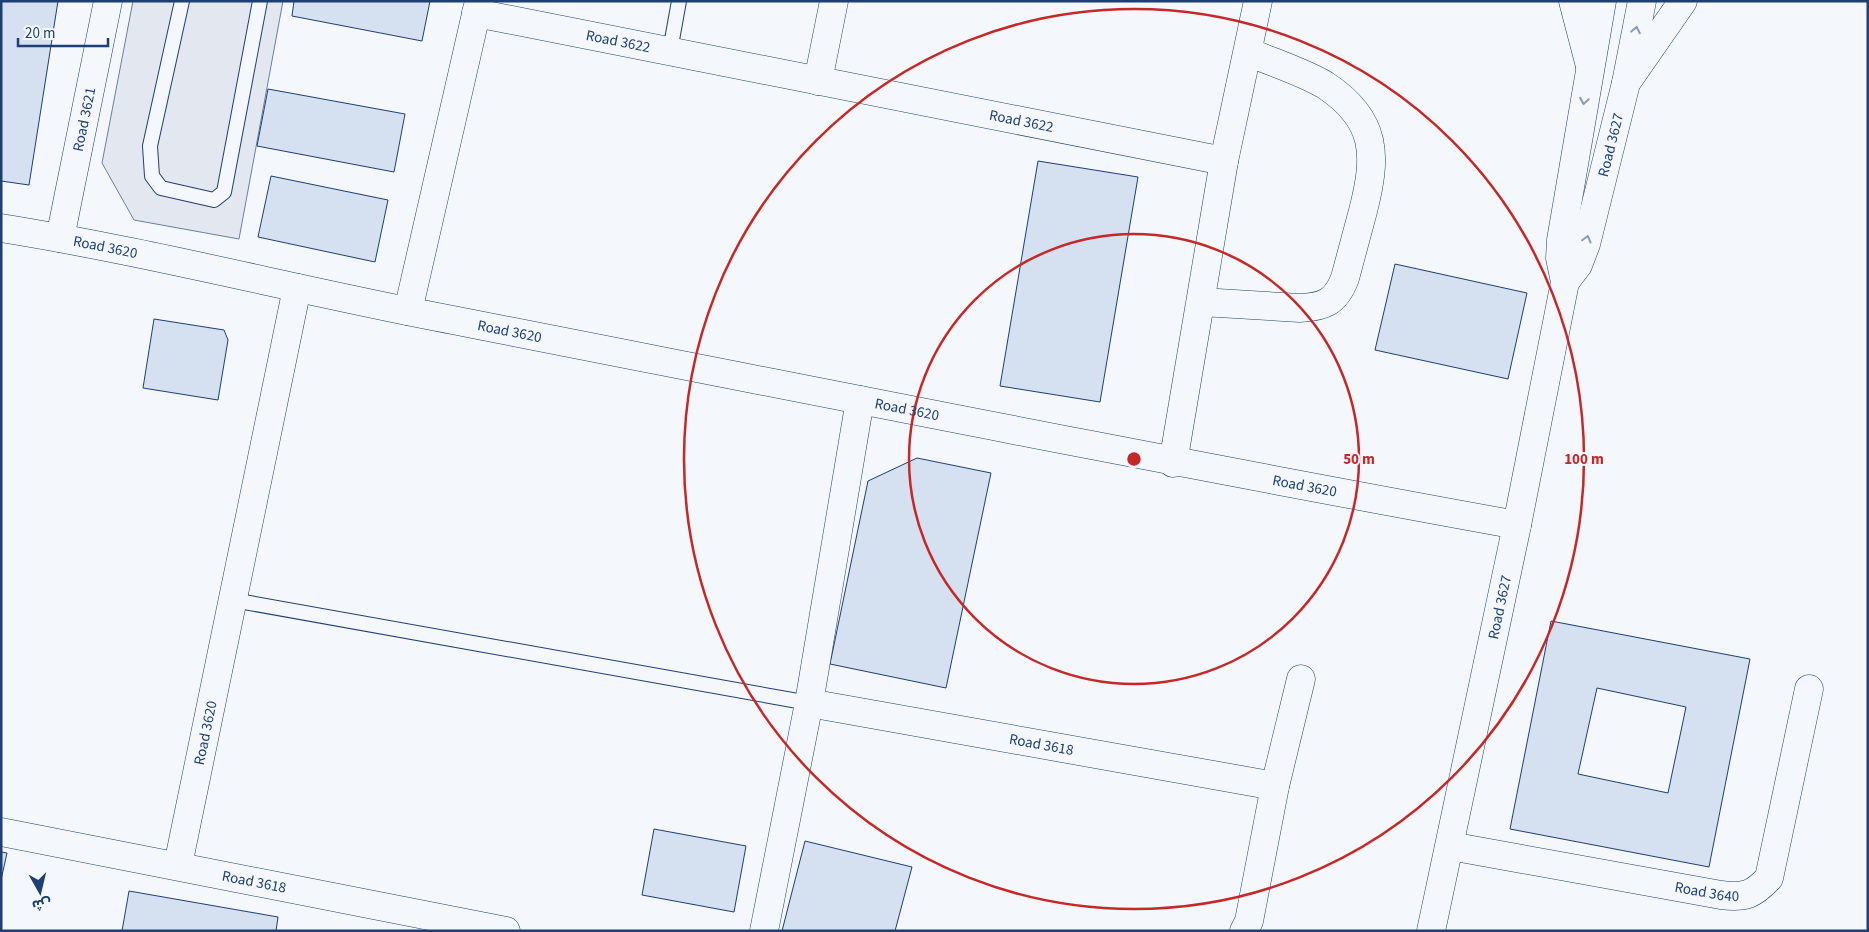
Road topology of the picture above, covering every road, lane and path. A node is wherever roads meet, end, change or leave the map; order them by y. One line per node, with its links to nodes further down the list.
1 (108, 1): 19 (street, Road 3621)
2 (182, 1): 3 (lane)
3 (260, 1)
4 (679, 1): 12 (lane)
5 (834, 1): 15 (street)
6 (1258, 1): 13 (street)
7 (1573, 1): 14 (street)
8 (1602, 1): 14 (street, Road 3627)
9 (1642, 1): 16 (street, Road 3627, one-way to 9)
10 (1683, 1): 16 (street)
11 (478, 7): 12 (street, Road 3622); 23 (street, Road 3622)
12 (670, 52): 15 (street, Road 3622)
13 (1248, 52): 17 (street); 22 (street)
14 (1590, 66): 20 (street, Road 3627, one-way to 20)
15 (818, 81): 17 (street, Road 3622)
16 (1626, 84): 20 (street, Road 3627, one-way to 16)
17 (1224, 160): 22 (street)
18 (1, 228): 19 (street, Road 3620)
19 (60, 238): 21 (street, Road 3620)
20 (1565, 282): 26 (street, Road 3627)
21 (297, 288): 23 (street, Road 3620); 27 (street, Road 3620)
22 (1201, 302): 25 (street)
23 (408, 312): 24 (street, Road 3620)
24 (860, 400): 25 (street, Road 3620); 30 (street)
25 (1173, 462): 26 (street, Road 3620)
26 (1517, 525): 33 (street, Road 3627)
27 (233, 600): 30 (lane); 34 (street, Road 3620)
28 (1301, 679): 31 (street)
29 (1809, 689): 33 (street, Road 3640)
30 (809, 702): 31 (street, Road 3618); 36 (street)
31 (1275, 786): 37 (street)
32 (1, 832): 34 (street, Road 3618)
33 (1450, 846): 38 (street, Road 3627)
34 (178, 865): 35 (street, Road 3618)
35 (506, 931)
36 (764, 931)
37 (1244, 931)
38 (1430, 931)

